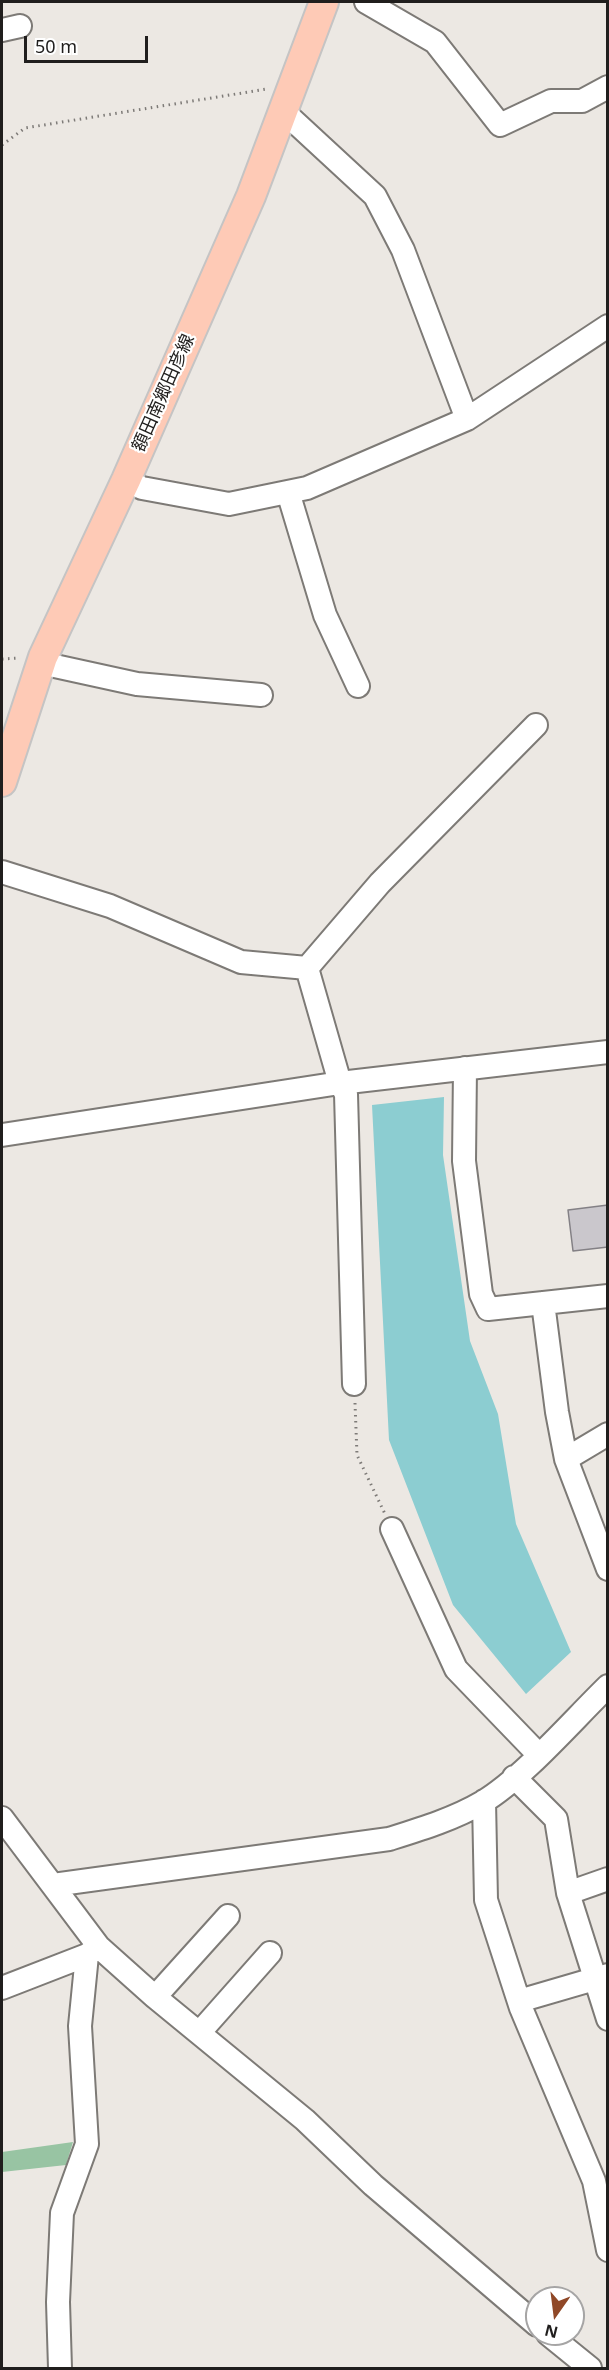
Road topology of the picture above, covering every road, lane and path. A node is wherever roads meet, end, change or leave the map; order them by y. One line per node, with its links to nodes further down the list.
1 (324, 2): 4 (main road, 額田南郷田彦線)
2 (366, 2): 3 (street)
3 (608, 87)
4 (288, 98): 5 (path); 7 (street); 8 (main road, 額田南郷田彦線)
5 (2, 145)
6 (608, 326): 7 (street)
7 (467, 419): 9 (street)
8 (126, 480): 9 (street); 10 (main road, 額田南郷田彦線)
9 (288, 492): 11 (street)
10 (41, 663): 12 (street); 14 (main road, 額田南郷田彦線)
11 (358, 686)
12 (261, 695)
13 (536, 725): 16 (street)
14 (2, 782)
15 (2, 872): 16 (street)
16 (307, 968): 19 (street)
17 (608, 1052): 18 (street)
18 (465, 1068): 19 (street); 22 (street)
19 (340, 1083): 20 (street); 23 (street)
20 (2, 1135)
21 (608, 1296): 22 (street)
22 (543, 1303): 25 (street)
23 (354, 1384): 26 (path)
24 (608, 1434): 25 (street)
25 (566, 1459): 27 (street)
26 (392, 1529): 29 (street)
27 (608, 1569)
28 (608, 1686): 29 (street)
29 (538, 1754): 30 (street)
30 (514, 1777): 31 (street); 35 (street)
31 (484, 1802): 34 (street); 42 (street)
32 (2, 1818): 34 (street)
33 (608, 1880): 35 (street)
34 (53, 1885): 37 (street)
35 (568, 1893): 39 (street)
36 (228, 1916): 41 (street)
37 (93, 1951): 40 (street); 41 (street); 48 (street)
38 (270, 1953): 44 (street)
39 (601, 1978): 42 (street); 43 (street)
40 (2, 1988)
41 (155, 1997): 44 (street)
42 (519, 2001): 45 (street)
43 (608, 2019)
44 (200, 2032): 46 (street)
45 (608, 2250)
46 (525, 2315)
47 (563, 2346): 49 (street)
48 (60, 2368)
49 (590, 2368)

